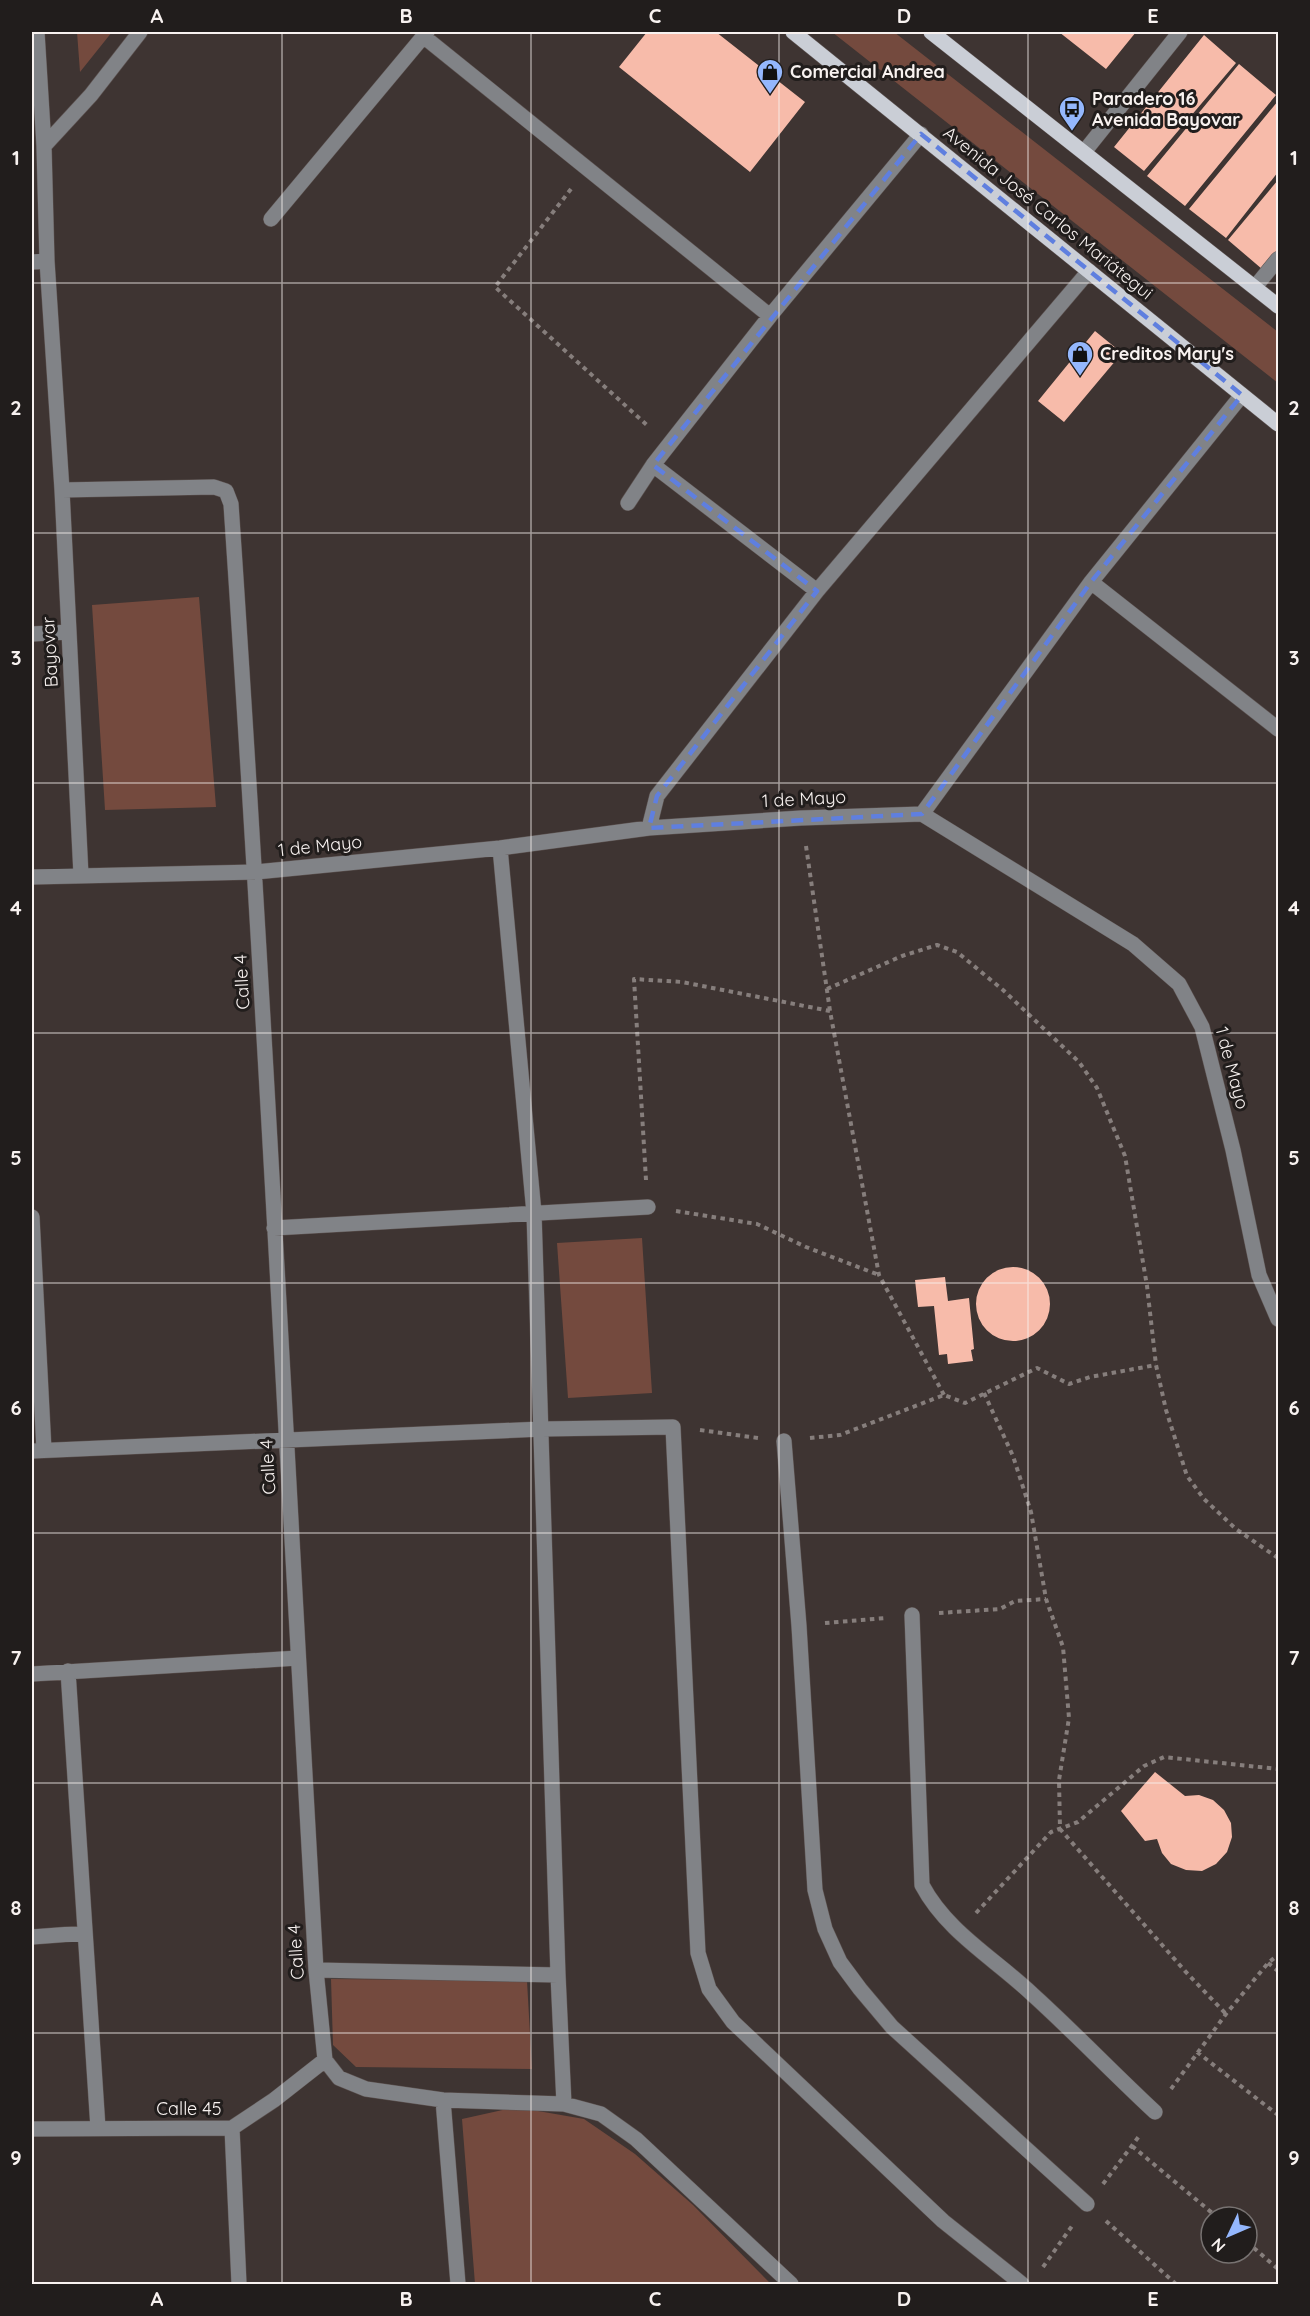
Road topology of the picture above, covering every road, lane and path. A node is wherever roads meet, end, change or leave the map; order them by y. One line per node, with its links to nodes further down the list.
1 (38, 32): 8 (street, Bayovar)
2 (140, 32): 8 (street)
3 (793, 32): 7 (main road, Avenida José Carlos Mariátegui)
4 (932, 32): 9 (main road)
5 (1180, 32): 9 (street)
6 (425, 34): 10 (street); 11 (street)
7 (921, 135): 14 (main road, Avenida José Carlos Mariátegui); 17 (street)
8 (44, 146): 13 (street, Bayovar)
9 (1084, 152): 15 (main road)
10 (587, 168): 17 (street); 20 (path)
11 (271, 219)
12 (1278, 259): 15 (street)
13 (39, 262): 22 (street, Bayovar)
14 (1089, 271): 18 (main road, Avenida José Carlos Mariátegui); 25 (street)
15 (1255, 287): 16 (main road)
16 (1278, 306)
17 (770, 316): 20 (street)
18 (1242, 394): 19 (main road, Avenida José Carlos Mariátegui); 24 (street)
19 (1278, 424)
20 (669, 445): 21 (street)
21 (653, 465): 23 (street); 25 (street)
22 (62, 490): 26 (street, Bayovar); 33 (street, Calle 4)
23 (628, 502)
24 (1091, 582): 28 (street); 29 (street)
25 (818, 591): 31 (street)
26 (68, 632): 27 (street); 34 (street, Bayovar)
27 (32, 634)
28 (1278, 729)
29 (922, 814): 30 (street, 1 de Mayo); 43 (street, 1 de Mayo)
30 (801, 818): 31 (street, 1 de Mayo); 36 (path)
31 (649, 828): 32 (street, 1 de Mayo)
32 (500, 848): 33 (street, 1 de Mayo); 39 (street)
33 (256, 872): 34 (street, 1 de Mayo); 41 (street, Calle 4)
34 (81, 875): 35 (street, 1 de Mayo)
35 (32, 877)
36 (827, 989): 37 (path); 44 (path)
37 (830, 1011): 38 (path); 42 (path)
38 (648, 1207): 39 (street); 42 (path)
39 (534, 1214): 41 (street); 48 (street)
40 (32, 1217): 51 (street)
41 (273, 1228): 49 (street, Calle 4)
42 (879, 1275): 46 (path)
43 (1278, 1319)
44 (1155, 1365): 45 (path); 52 (path)
45 (984, 1393): 46 (path); 58 (path)
46 (944, 1395): 50 (path)
47 (674, 1427): 48 (street); 50 (path); 85 (street)
48 (542, 1429): 49 (street); 66 (street)
49 (286, 1440): 51 (street); 54 (street, Calle 4)
50 (784, 1441): 78 (street)
51 (38, 1451)
52 (1278, 1558)
53 (912, 1615): 59 (street)
54 (298, 1658): 55 (street); 64 (street, Calle 4)
55 (68, 1671): 56 (street); 60 (street)
56 (32, 1674)
57 (1278, 1769): 58 (path)
58 (1060, 1828): 59 (path); 67 (path)
59 (958, 1932): 72 (street)
60 (86, 1933): 61 (street); 74 (street)
61 (32, 1937)
62 (1278, 1955): 63 (path)
63 (1268, 1963): 65 (path); 67 (path)
64 (316, 1970): 66 (street); 69 (street, Calle 4)
65 (1278, 1971)
66 (558, 1975): 71 (street)
67 (1226, 2014): 68 (path)
68 (1197, 2052): 72 (path); 73 (path)
69 (324, 2060): 70 (street); 75 (street, Calle 45)
70 (443, 2100): 71 (street); 83 (street)
71 (564, 2104): 84 (street)
72 (1155, 2112)
73 (1278, 2115)
74 (98, 2128): 75 (street, Calle 45); 76 (street, Calle 45)
75 (232, 2128): 82 (street)
76 (32, 2129)
77 (1132, 2146): 79 (path)
78 (1088, 2204): 86 (path)
79 (1203, 2205)
80 (1259, 2252): 81 (path)
81 (1278, 2269)
82 (238, 2284)
83 (458, 2284)
84 (791, 2284)
85 (1022, 2284)
86 (1176, 2284)

